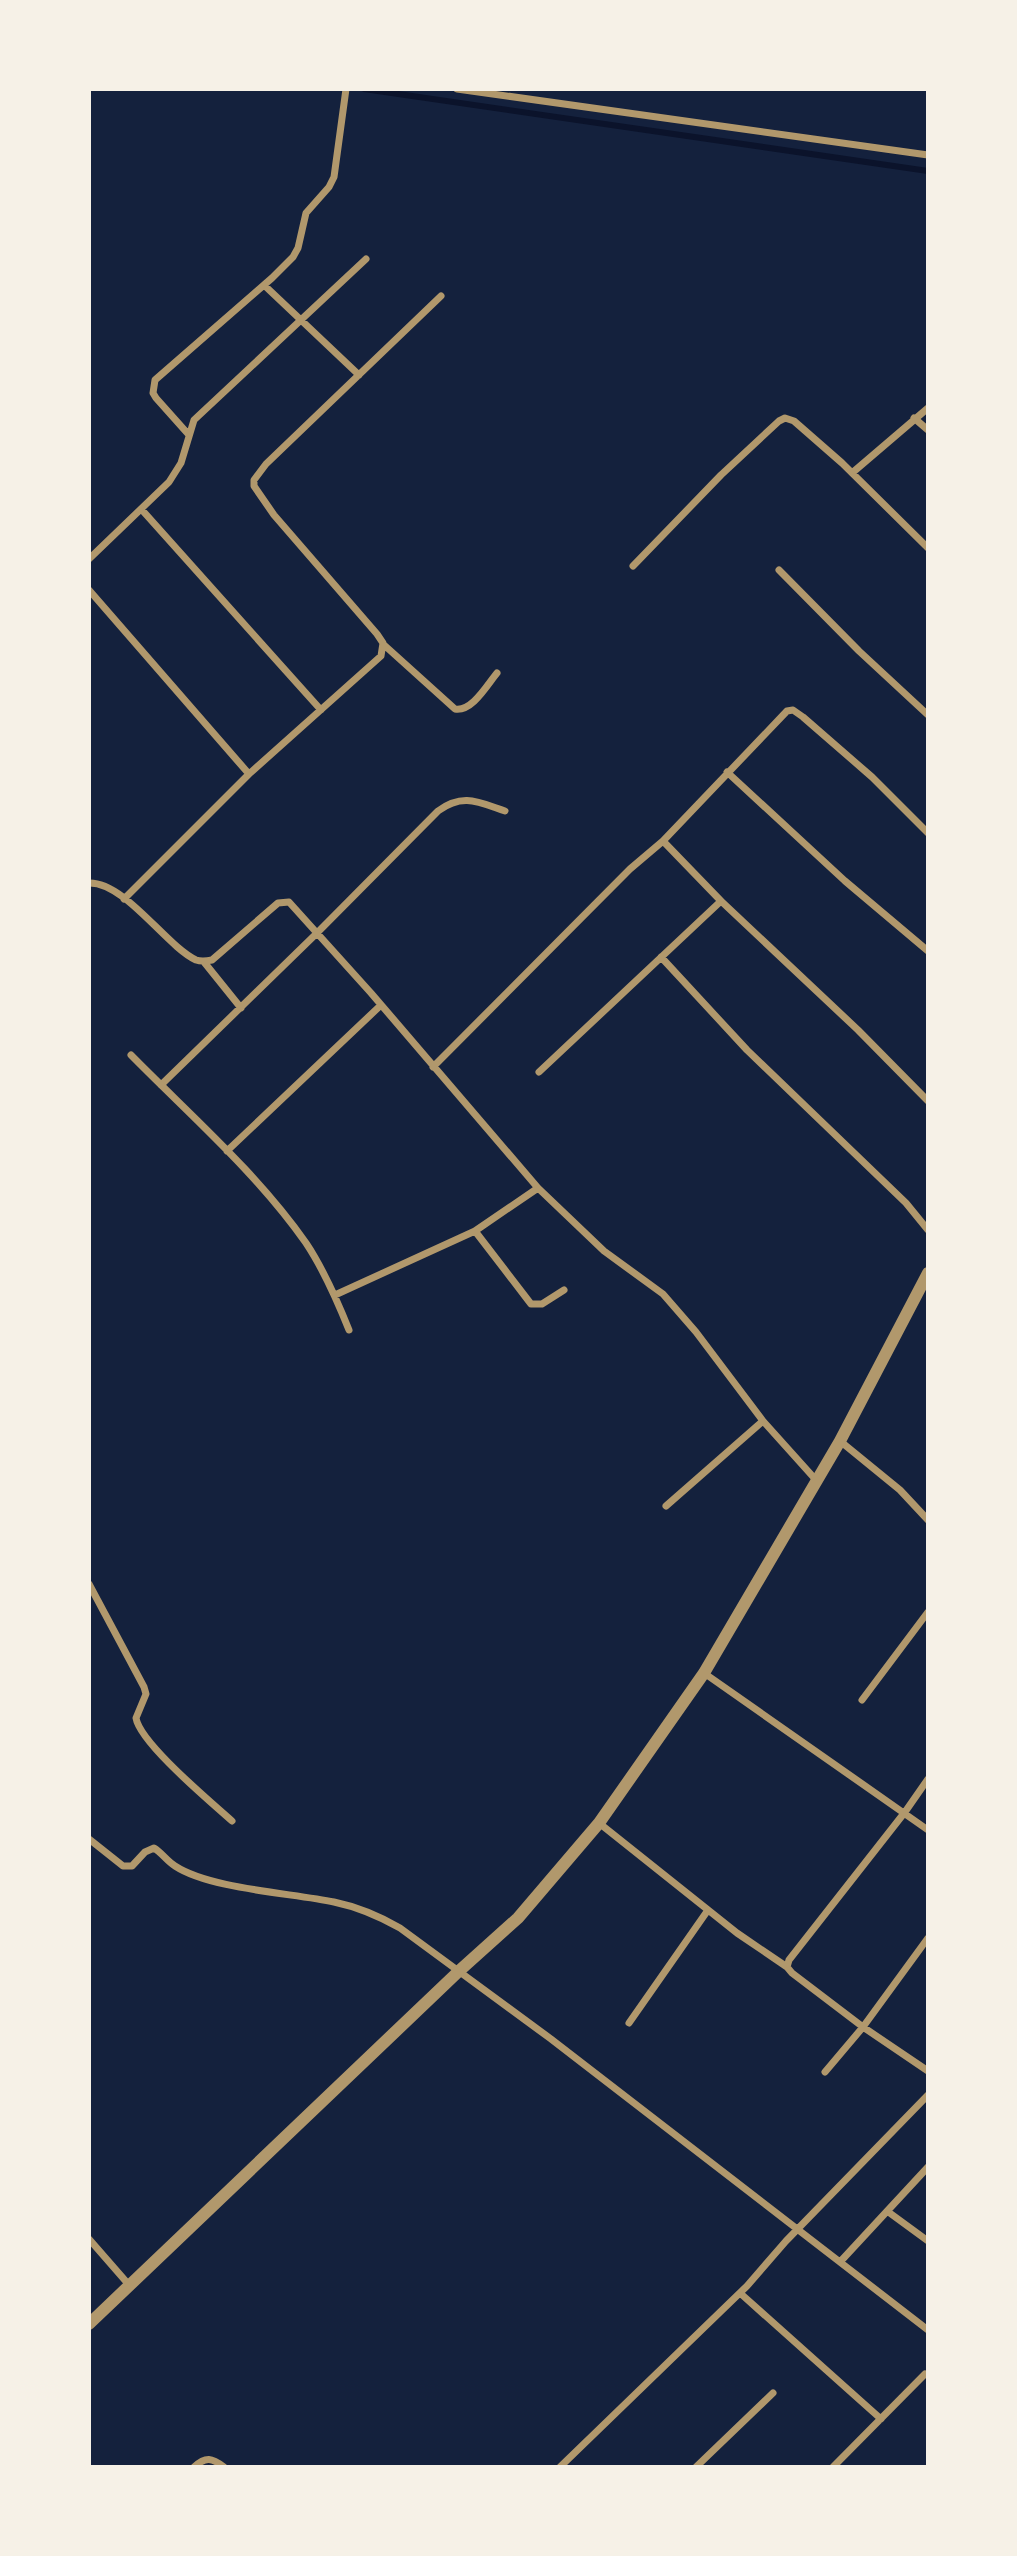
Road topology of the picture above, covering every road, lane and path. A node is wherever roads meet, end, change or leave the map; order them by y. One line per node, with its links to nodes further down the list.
1 (346, 89): 5 (street)
2 (457, 89): 3 (street)
3 (928, 155)
4 (366, 259): 7 (street)
5 (264, 285): 7 (street); 12 (street)
6 (441, 296): 8 (street)
7 (301, 319): 8 (street); 12 (street)
8 (359, 375): 20 (street)
9 (928, 408): 10 (street)
10 (914, 418): 11 (street); 13 (street)
11 (928, 430)
12 (189, 435): 14 (street)
13 (852, 473): 15 (street); 17 (street)
14 (142, 510): 16 (street); 22 (street)
15 (928, 548)
16 (89, 559)
17 (633, 566)
18 (779, 570): 23 (street)
19 (89, 590): 25 (street)
20 (383, 643): 21 (street); 22 (street)
21 (497, 673)
22 (321, 710): 25 (street)
23 (928, 715)
24 (727, 772): 27 (street); 28 (street); 33 (street)
25 (249, 774): 30 (street)
26 (505, 811): 32 (street)
27 (928, 833)
28 (663, 841): 31 (street); 39 (street)
29 (89, 883): 30 (street)
30 (124, 899): 35 (street)
31 (721, 901): 34 (street); 42 (street)
32 (316, 934): 35 (street); 36 (street); 37 (street)
33 (928, 951)
34 (661, 957): 40 (street); 45 (street)
35 (204, 962): 37 (street)
36 (382, 1005): 39 (street); 43 (street)
37 (241, 1008): 41 (street)
38 (131, 1055): 41 (street)
39 (433, 1067): 44 (street)
40 (539, 1072)
41 (161, 1086): 43 (street)
42 (928, 1101)
43 (227, 1151): 49 (street)
44 (538, 1188): 46 (street); 51 (street)
45 (928, 1230)
46 (475, 1231): 48 (street); 49 (street)
47 (928, 1273): 52 (street)
48 (564, 1290)
49 (335, 1295): 50 (street)
50 (349, 1330)
51 (763, 1422): 53 (street); 54 (street)
52 (840, 1441): 53 (street); 55 (street)
53 (816, 1480): 60 (street)
54 (666, 1506)
55 (928, 1520)
56 (89, 1584): 57 (street)
57 (98, 1602): 58 (street); 64 (street)
58 (89, 1610)
59 (928, 1612): 61 (street)
60 (704, 1673): 63 (street); 65 (street)
61 (862, 1700)
62 (928, 1779): 63 (street)
63 (905, 1812): 66 (street); 70 (street)
64 (232, 1821)
65 (599, 1823): 68 (street); 71 (street)
66 (928, 1830)
67 (89, 1839): 71 (street)
68 (708, 1910): 70 (street); 72 (street)
69 (928, 1938): 73 (street)
70 (787, 1967): 73 (street)
71 (459, 1971): 79 (street); 83 (street)
72 (629, 2022)
73 (863, 2027): 74 (street); 75 (street)
74 (928, 2071)
75 (825, 2072)
76 (928, 2095): 79 (street)
77 (927, 2168): 78 (street)
78 (887, 2211): 81 (street); 82 (street)
79 (798, 2230): 82 (street); 84 (street)
80 (89, 2239): 83 (street)
81 (928, 2241)
82 (840, 2262): 86 (street)
83 (130, 2286): 85 (street)
84 (740, 2293): 89 (street); 92 (street)
85 (89, 2325)
86 (928, 2330)
87 (926, 2374): 89 (street)
88 (773, 2393): 93 (street)
89 (881, 2419): 94 (street)
90 (194, 2467): 91 (street)
91 (224, 2467)
92 (560, 2467)
93 (696, 2467)
94 (833, 2467)

